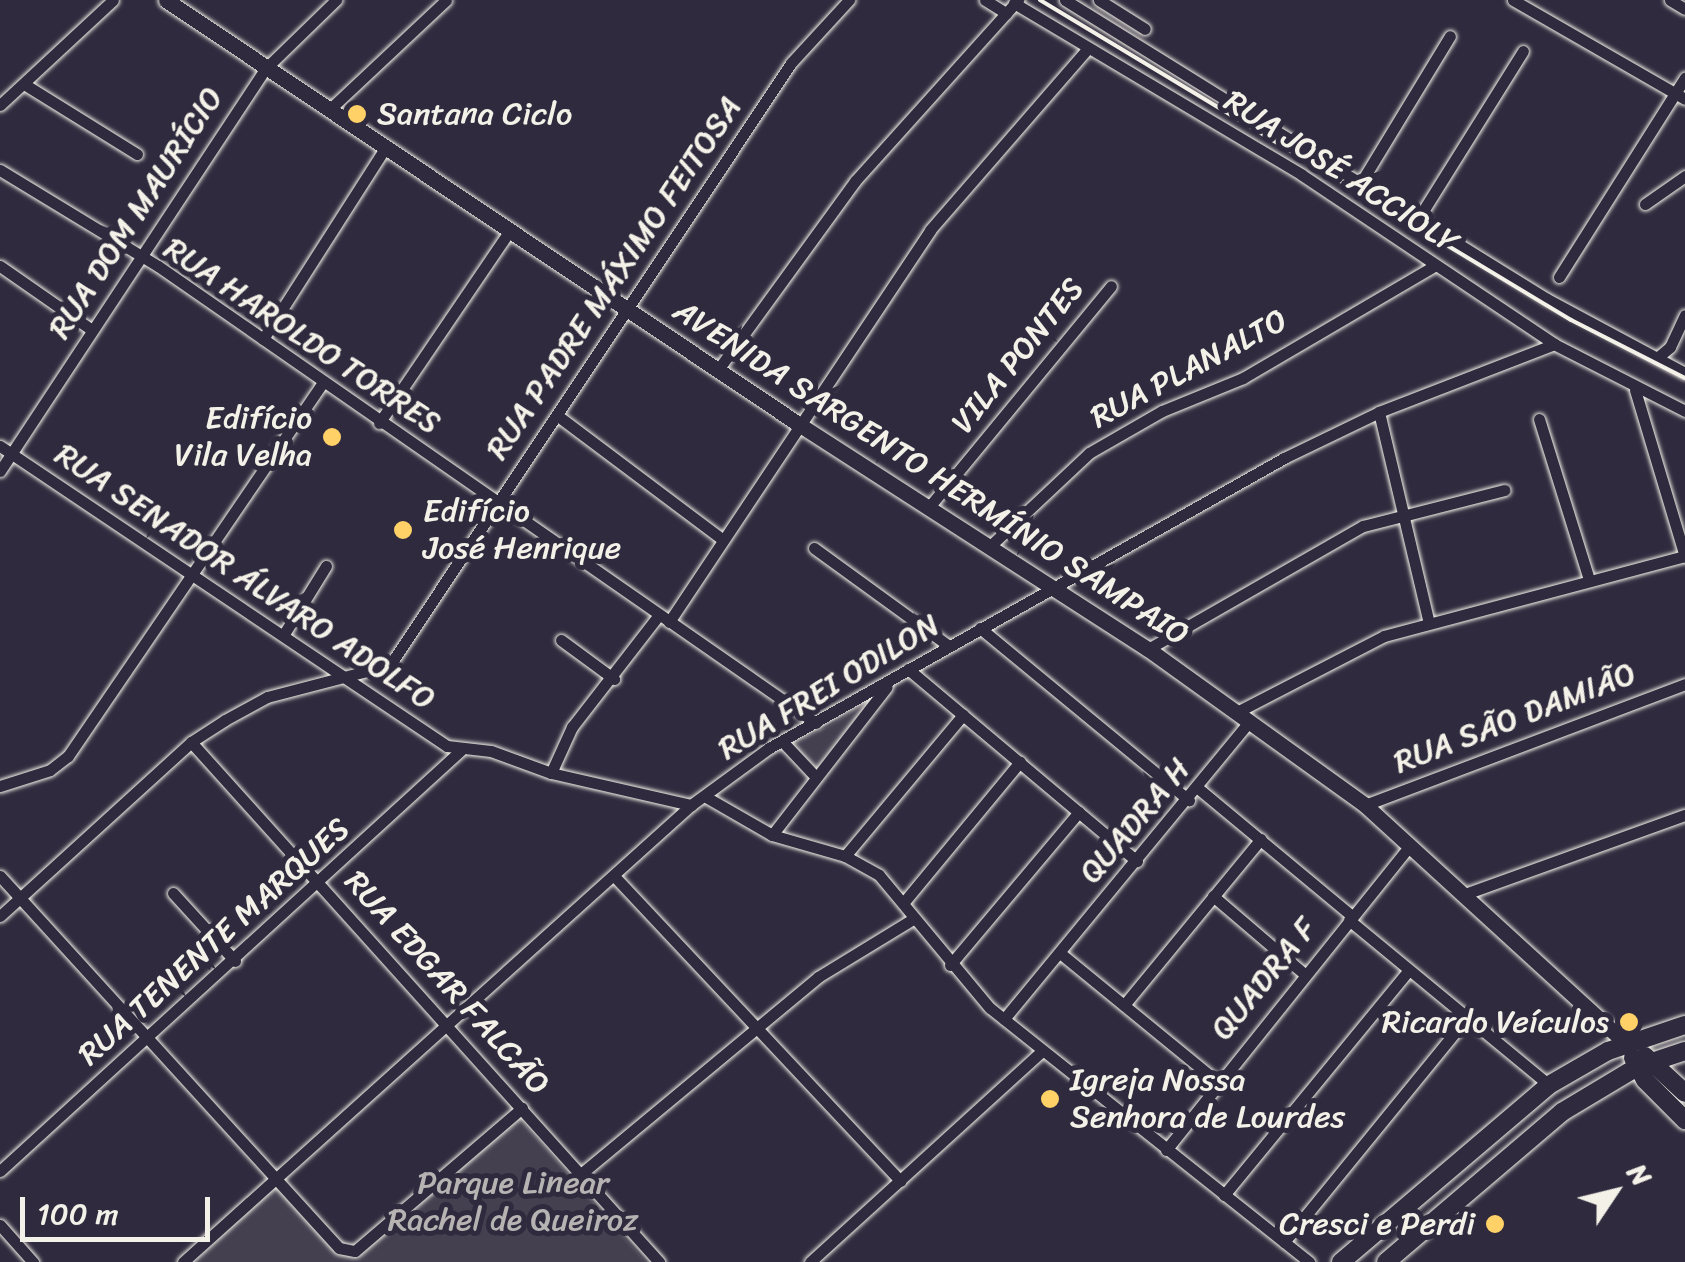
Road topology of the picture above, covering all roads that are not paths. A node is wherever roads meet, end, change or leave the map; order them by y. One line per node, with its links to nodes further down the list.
1 (113, 0): 19 (street)
2 (166, 0): 17 (main road, AVENIDA SARGENTO HERMÍNIO SAMPAIO)
3 (336, 0): 17 (street, RUA DOM MAURÍCIO)
4 (446, 0): 22 (street)
5 (849, 0): 36 (street, RUA PADRE MÁXIMO FEITOSA)
6 (985, 0): 11 (street, RUA JOSÉ ACCIOLY)
7 (1065, 0): 27 (street)
8 (1099, 0): 13 (street)
9 (1670, 0): 12 (street)
10 (1521, 2): 20 (street)
11 (1012, 5): 15 (street, RUA JOSÉ ACCIOLY); 42 (street)
12 (1685, 8)
13 (1145, 29)
14 (1450, 36): 27 (street)
15 (1088, 48): 33 (street, RUA JOSÉ ACCIOLY); 51 (street)
16 (1522, 51): 29 (street)
17 (266, 68): 22 (main road, AVENIDA SARGENTO HERMÍNIO SAMPAIO); 31 (street, RUA DOM MAURÍCIO)
18 (1685, 78): 20 (street)
19 (24, 84): 21 (street); 24 (street)
20 (1680, 97): 34 (street)
21 (0, 105)
22 (330, 109): 23 (main road, AVENIDA SARGENTO HERMÍNIO SAMPAIO)
23 (385, 148): 30 (main road, AVENIDA SARGENTO HERMÍNIO SAMPAIO); 39 (street)
24 (137, 154)
25 (0, 170): 31 (street, RUA HAROLDO TORRES)
26 (1685, 176): 28 (street)
27 (1360, 184): 29 (street)
28 (1645, 204)
29 (1418, 219): 41 (street)
30 (509, 232): 36 (main road, AVENIDA SARGENTO HERMÍNIO SAMPAIO); 50 (street)
31 (140, 258): 38 (street, RUA DOM MAURÍCIO); 39 (street, RUA HAROLDO TORRES)
32 (0, 266): 38 (street)
33 (1434, 266): 40 (street, RUA JOSÉ ACCIOLY); 59 (street, RUA PLANALTO)
34 (1558, 278)
35 (1111, 286): 56 (street, VILA PONTES)
36 (625, 309): 42 (main road, AVENIDA SARGENTO HERMÍNIO SAMPAIO); 48 (street, RUA PADRE MÁXIMO FEITOSA)
37 (1685, 316): 41 (street)
38 (92, 330): 52 (street, RUA DOM MAURÍCIO)
39 (263, 339): 44 (street, RUA HAROLDO TORRES)
40 (1554, 344): 45 (street, RUA JOSÉ ACCIOLY); 47 (street, RUA FREI ODILON)
41 (1665, 362): 43 (street)
42 (718, 371): 51 (main road, AVENIDA SARGENTO HERMÍNIO SAMPAIO)
43 (1685, 373)
44 (322, 382): 50 (street, RUA HAROLDO TORRES); 63 (street)
45 (1635, 390): 46 (street, RUA JOSÉ ACCIOLY); 61 (street)
46 (1685, 410)
47 (1380, 412): 57 (street); 65 (street, RUA FREI ODILON)
48 (558, 416): 55 (street, RUA PADRE MÁXIMO FEITOSA); 58 (street)
49 (1539, 419): 64 (street)
50 (379, 423): 55 (street, RUA HAROLDO TORRES)
51 (797, 424): 56 (main road, AVENIDA SARGENTO HERMÍNIO SAMPAIO); 58 (street)
52 (6, 450): 53 (street, RUA DOM MAURÍCIO); 63 (street, RUA SENADOR ÁLVARO ADOLFO)
53 (0, 470)
54 (1504, 490): 57 (street)
55 (495, 502): 66 (street, RUA HAROLDO TORRES); 74 (street, RUA PADRE MÁXIMO FEITOSA)
56 (929, 507): 59 (main road, AVENIDA SARGENTO HERMÍNIO SAMPAIO)
57 (1404, 514): 67 (street); 72 (street)
58 (723, 540): 66 (street)
59 (989, 547): 65 (main road, AVENIDA SARGENTO HERMÍNIO SAMPAIO)
60 (814, 548): 71 (street)
61 (1685, 556): 64 (street)
62 (326, 566): 69 (street)
63 (190, 575): 69 (street, RUA SENADOR ÁLVARO ADOLFO); 87 (street)
64 (1589, 580): 67 (street)
65 (1052, 587): 68 (street, RUA FREI ODILON); 72 (main road, AVENIDA SARGENTO HERMÍNIO SAMPAIO)
66 (664, 618): 75 (street); 80 (street, RUA HAROLDO TORRES)
67 (1429, 624): 79 (street)
68 (980, 628): 71 (street, RUA FREI ODILON); 90 (street)
69 (284, 634): 74 (street, RUA SENADOR ÁLVARO ADOLFO)
70 (560, 640): 75 (street)
71 (949, 646): 73 (street, RUA FREI ODILON)
72 (1148, 648): 79 (main road, AVENIDA SARGENTO HERMÍNIO SAMPAIO)
73 (908, 669): 76 (street, RUA FREI ODILON); 78 (street)
74 (347, 678): 82 (street, RUA PADRE MÁXIMO FEITOSA); 83 (street, RUA SENADOR ÁLVARO ADOLFO)
75 (614, 680): 85 (street)
76 (892, 680): 80 (street, RUA FREI ODILON); 86 (street)
77 (1685, 684): 92 (street, RUA SÃO DAMIÃO)
78 (962, 715): 84 (street); 98 (street)
79 (1242, 717): 88 (street, QUADRA H); 92 (main road, AVENIDA SARGENTO HERMÍNIO SAMPAIO)
80 (816, 723): 81 (street, RUA FREI ODILON)
81 (782, 741): 86 (street); 89 (street, RUA FREI ODILON)
82 (192, 742): 102 (street, RUA EDGAR FALCÃO); 106 (street, RUA PADRE MÁXIMO FEITOSA)
83 (462, 750): 85 (street); 102 (street, RUA TENENTE MARQUES)
84 (1020, 762): 93 (street); 107 (street)
85 (551, 773): 91 (street)
86 (816, 776): 95 (street)
87 (0, 786)
88 (1199, 789): 90 (street, QUADRA H); 96 (street)
89 (706, 798): 91 (street, RUA FREI ODILON); 95 (street)
90 (1189, 800): 99 (street, QUADRA H)
91 (690, 805): 101 (street, RUA FREI ODILON)
92 (1365, 805): 97 (main road, AVENIDA SARGENTO HERMÍNIO SAMPAIO)
93 (1079, 812): 99 (street); 113 (street)
94 (1685, 815): 104 (street)
95 (772, 835): 98 (street)
96 (1261, 838): 105 (street); 109 (street)
97 (1410, 845): 104 (main road, AVENIDA SARGENTO HERMÍNIO SAMPAIO); 109 (street, QUADRA F)
98 (845, 856): 107 (street)
99 (1137, 861): 111 (street, QUADRA H)
100 (0, 876): 106 (street)
101 (615, 877): 120 (street); 121 (street, RUA FREI ODILON)
102 (321, 883): 112 (street, RUA TENENTE MARQUES); 121 (street, RUA EDGAR FALCÃO)
103 (174, 894): 112 (street)
104 (1465, 894): 123 (main road, AVENIDA SARGENTO HERMÍNIO SAMPAIO)
105 (1213, 896): 115 (street); 116 (street)
106 (20, 898): 108 (street, RUA PADRE MÁXIMO FEITOSA); 122 (street)
107 (904, 902): 110 (street)
108 (0, 916)
109 (1350, 918): 114 (street); 115 (street, QUADRA F)
110 (912, 919): 113 (street); 120 (street)
111 (1060, 953): 116 (street); 118 (street, QUADRA H)
112 (235, 961): 122 (street, RUA TENENTE MARQUES)
113 (950, 965): 118 (street)
114 (1409, 970): 117 (street); 137 (street)
115 (1304, 973): 127 (street, QUADRA F)
116 (1124, 1006): 127 (street)
117 (1467, 1018): 128 (street); 139 (street)
118 (1004, 1019): 125 (street)
119 (1685, 1025): 123 (main road)
120 (757, 1026): 134 (street); 135 (street)
121 (445, 1027): 130 (street, RUA EDGAR FALCÃO); 136 (street, RUA FREI ODILON)
122 (148, 1040): 133 (street, RUA TENENTE MARQUES); 136 (street)
123 (1627, 1044): 126 (main road, AVENIDA SARGENTO HERMÍNIO SAMPAIO); 128 (main road)
124 (1685, 1051): 126 (main road)
125 (1041, 1052): 132 (street); 135 (street)
126 (1645, 1064): 129 (main road, AVENIDA SARGENTO HERMÍNIO SAMPAIO); 131 (main road, AVENIDA SARGENTO HERMÍNIO SAMPAIO); 146 (main road)
127 (1220, 1084): 132 (street, QUADRA F)
128 (1549, 1085): 145 (main road)
129 (1685, 1093)
130 (522, 1108): 134 (street, RUA EDGAR FALCÃO); 136 (street)
131 (1685, 1120)
132 (1166, 1150): 137 (street)
133 (0, 1171)
134 (582, 1173): 142 (street, RUA EDGAR FALCÃO)
135 (900, 1181): 143 (street)
136 (275, 1182): 141 (street, RUA FREI ODILON)
137 (1224, 1195): 139 (street)
138 (0, 1225): 140 (street)
139 (1284, 1242): 144 (street)
140 (34, 1262)
141 (184, 1262)
142 (659, 1262)
143 (810, 1262)
144 (1309, 1262)
145 (1342, 1262)
146 (1386, 1262)

